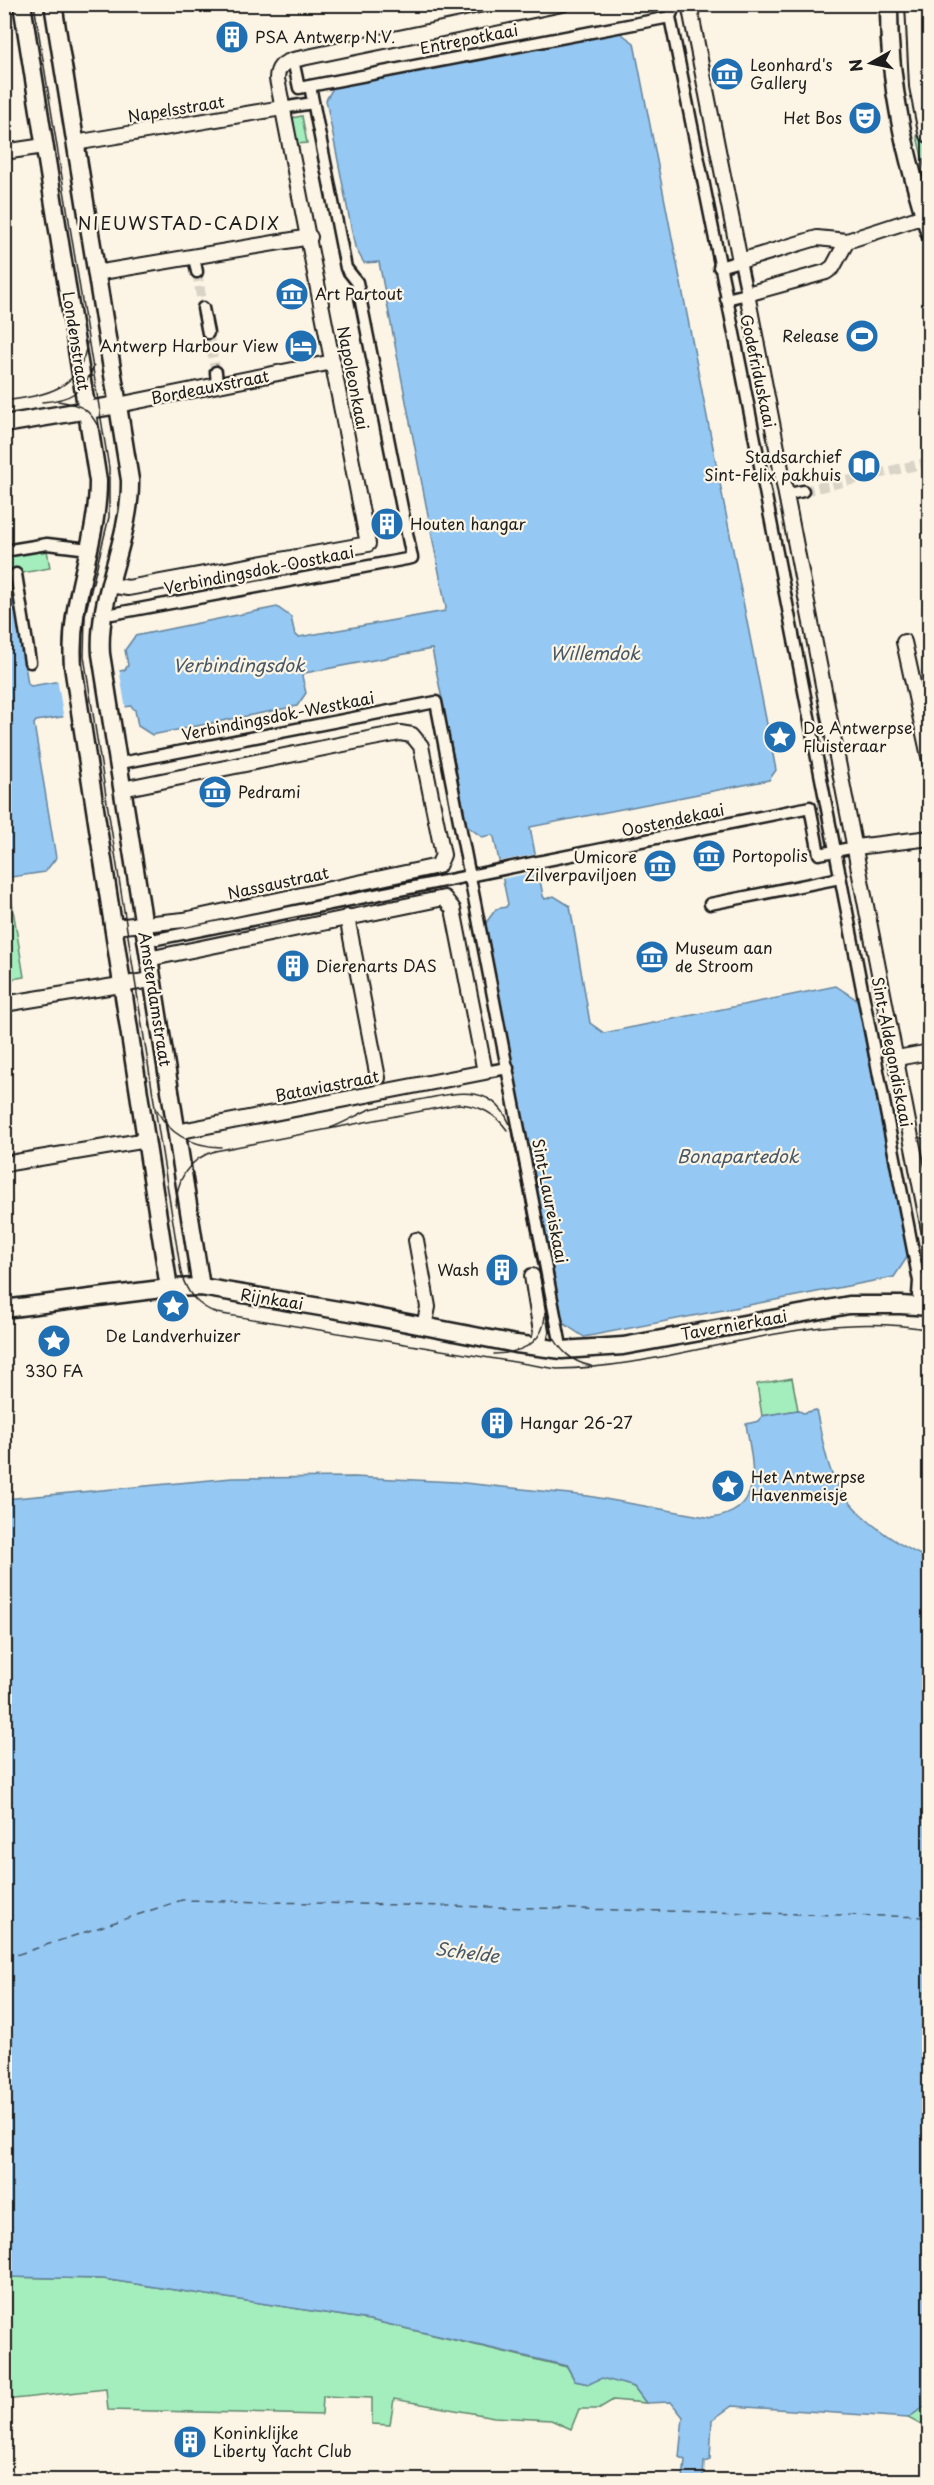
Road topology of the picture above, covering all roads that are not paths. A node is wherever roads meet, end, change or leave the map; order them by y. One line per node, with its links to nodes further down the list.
1 (22, 4): 15 (street, Londenstraat)
2 (53, 4): 14 (street, Londenstraat)
3 (562, 4): 9 (street, Entrepotkaai)
4 (675, 4): 8 (street)
5 (689, 4): 22 (street, Godefriduskaai)
6 (889, 4): 17 (street)
7 (916, 4): 13 (main road)
8 (670, 17): 10 (street, Entrepotkaai); 23 (street, Godefriduskaai)
9 (293, 60): 10 (street); 12 (street)
10 (310, 86): 11 (street, Napoleonkaai)
11 (313, 103): 12 (street); 39 (street, Napoleonkaai)
12 (282, 108): 14 (street, Napelsstraat); 19 (street, Napoleonkaai)
13 (929, 132)
14 (80, 142): 25 (street, Londenstraat)
15 (44, 146): 16 (street); 32 (street, Londenstraat)
16 (4, 152)
17 (927, 216): 18 (street); 20 (street)
18 (930, 234)
19 (309, 237): 21 (street); 30 (street, Napoleonkaai)
20 (847, 241): 22 (street); 26 (street)
21 (194, 256): 24 (street); 25 (street)
22 (740, 261): 23 (street); 26 (street, Godefriduskaai)
23 (719, 267): 27 (street, Godefriduskaai)
24 (197, 272)
25 (96, 273): 31 (street, Londenstraat)
26 (747, 294): 27 (street); 35 (street, Godefriduskaai)
27 (726, 299): 52 (street, Godefriduskaai)
28 (204, 308): 29 (street)
29 (208, 333)
30 (333, 362): 31 (street, Bordeauxstraat); 36 (street, Napoleonkaai)
31 (118, 405): 32 (street, Bordeauxstraat); 41 (street, Londenstraat)
32 (87, 410): 33 (street, Bordeauxstraat); 37 (street, Londenstraat)
33 (4, 424)
34 (803, 491): 35 (street)
35 (785, 495): 51 (street, Godefriduskaai)
36 (368, 544): 41 (street, Verbindingsdok-Oostkaai)
37 (89, 549): 38 (street); 45 (street, Londenstraat)
38 (10, 552)
39 (412, 558): 42 (street, Verbindingsdok-Oostkaai)
40 (4, 581): 44 (street)
41 (110, 585): 46 (street, Londenstraat)
42 (112, 614)
43 (904, 642): 47 (street)
44 (30, 662)
45 (74, 677): 59 (street, Amsterdamstraat)
46 (110, 711): 49 (street, Amsterdamstraat)
47 (930, 761)
48 (126, 762): 54 (street, Verbindingsdok-Westkaai)
49 (122, 789): 58 (street, Amsterdamstraat); 58 (street, Nassaustraat)
50 (930, 838): 51 (street)
51 (856, 847): 52 (street); 66 (street, Sint-Aldegondiskaai)
52 (835, 851): 53 (street, Oostendekaai); 55 (street, Sint-Aldegondiskaai)
53 (500, 871): 54 (street, Nassaustraat)
54 (470, 877): 60 (street, Nassaustraat); 67 (street, Sint-Laureiskaai)
55 (840, 878): 56 (street); 78 (street, Sint-Aldegondiskaai)
56 (710, 904)
57 (347, 917): 61 (street); 68 (street); 69 (street)
58 (142, 924): 59 (street, Nassaustraat); 61 (street, Amsterdamstraat)
59 (113, 927): 63 (street, Amsterdamstraat)
60 (157, 939)
61 (148, 958): 62 (street, Amsterdamstraat)
62 (151, 980): 63 (street); 70 (street, Amsterdamstraat)
63 (123, 985): 64 (street); 71 (street, Amsterdamstraat)
64 (4, 1004)
65 (930, 1052): 66 (street)
66 (897, 1058): 73 (street, Sint-Aldegondiskaai)
67 (508, 1068): 68 (street); 81 (street, Sint-Laureiskaai)
68 (485, 1072): 70 (street, Bataviastraat)
69 (378, 1078)
70 (176, 1132): 76 (street, Amsterdamstraat)
71 (147, 1140): 72 (street); 77 (street, Amsterdamstraat)
72 (4, 1164)
73 (930, 1235)
74 (416, 1240): 80 (street)
75 (532, 1276): 82 (street, Sint-Laureiskaai)
76 (201, 1287): 77 (street, Rijnkaai); 80 (street, Rijnkaai)
77 (169, 1288): 79 (street, Rijnkaai)
78 (924, 1301): 82 (street, Tavernierkaai)
79 (4, 1309)
80 (424, 1327): 82 (street, Rijnkaai)
81 (560, 1341)
82 (538, 1347)

